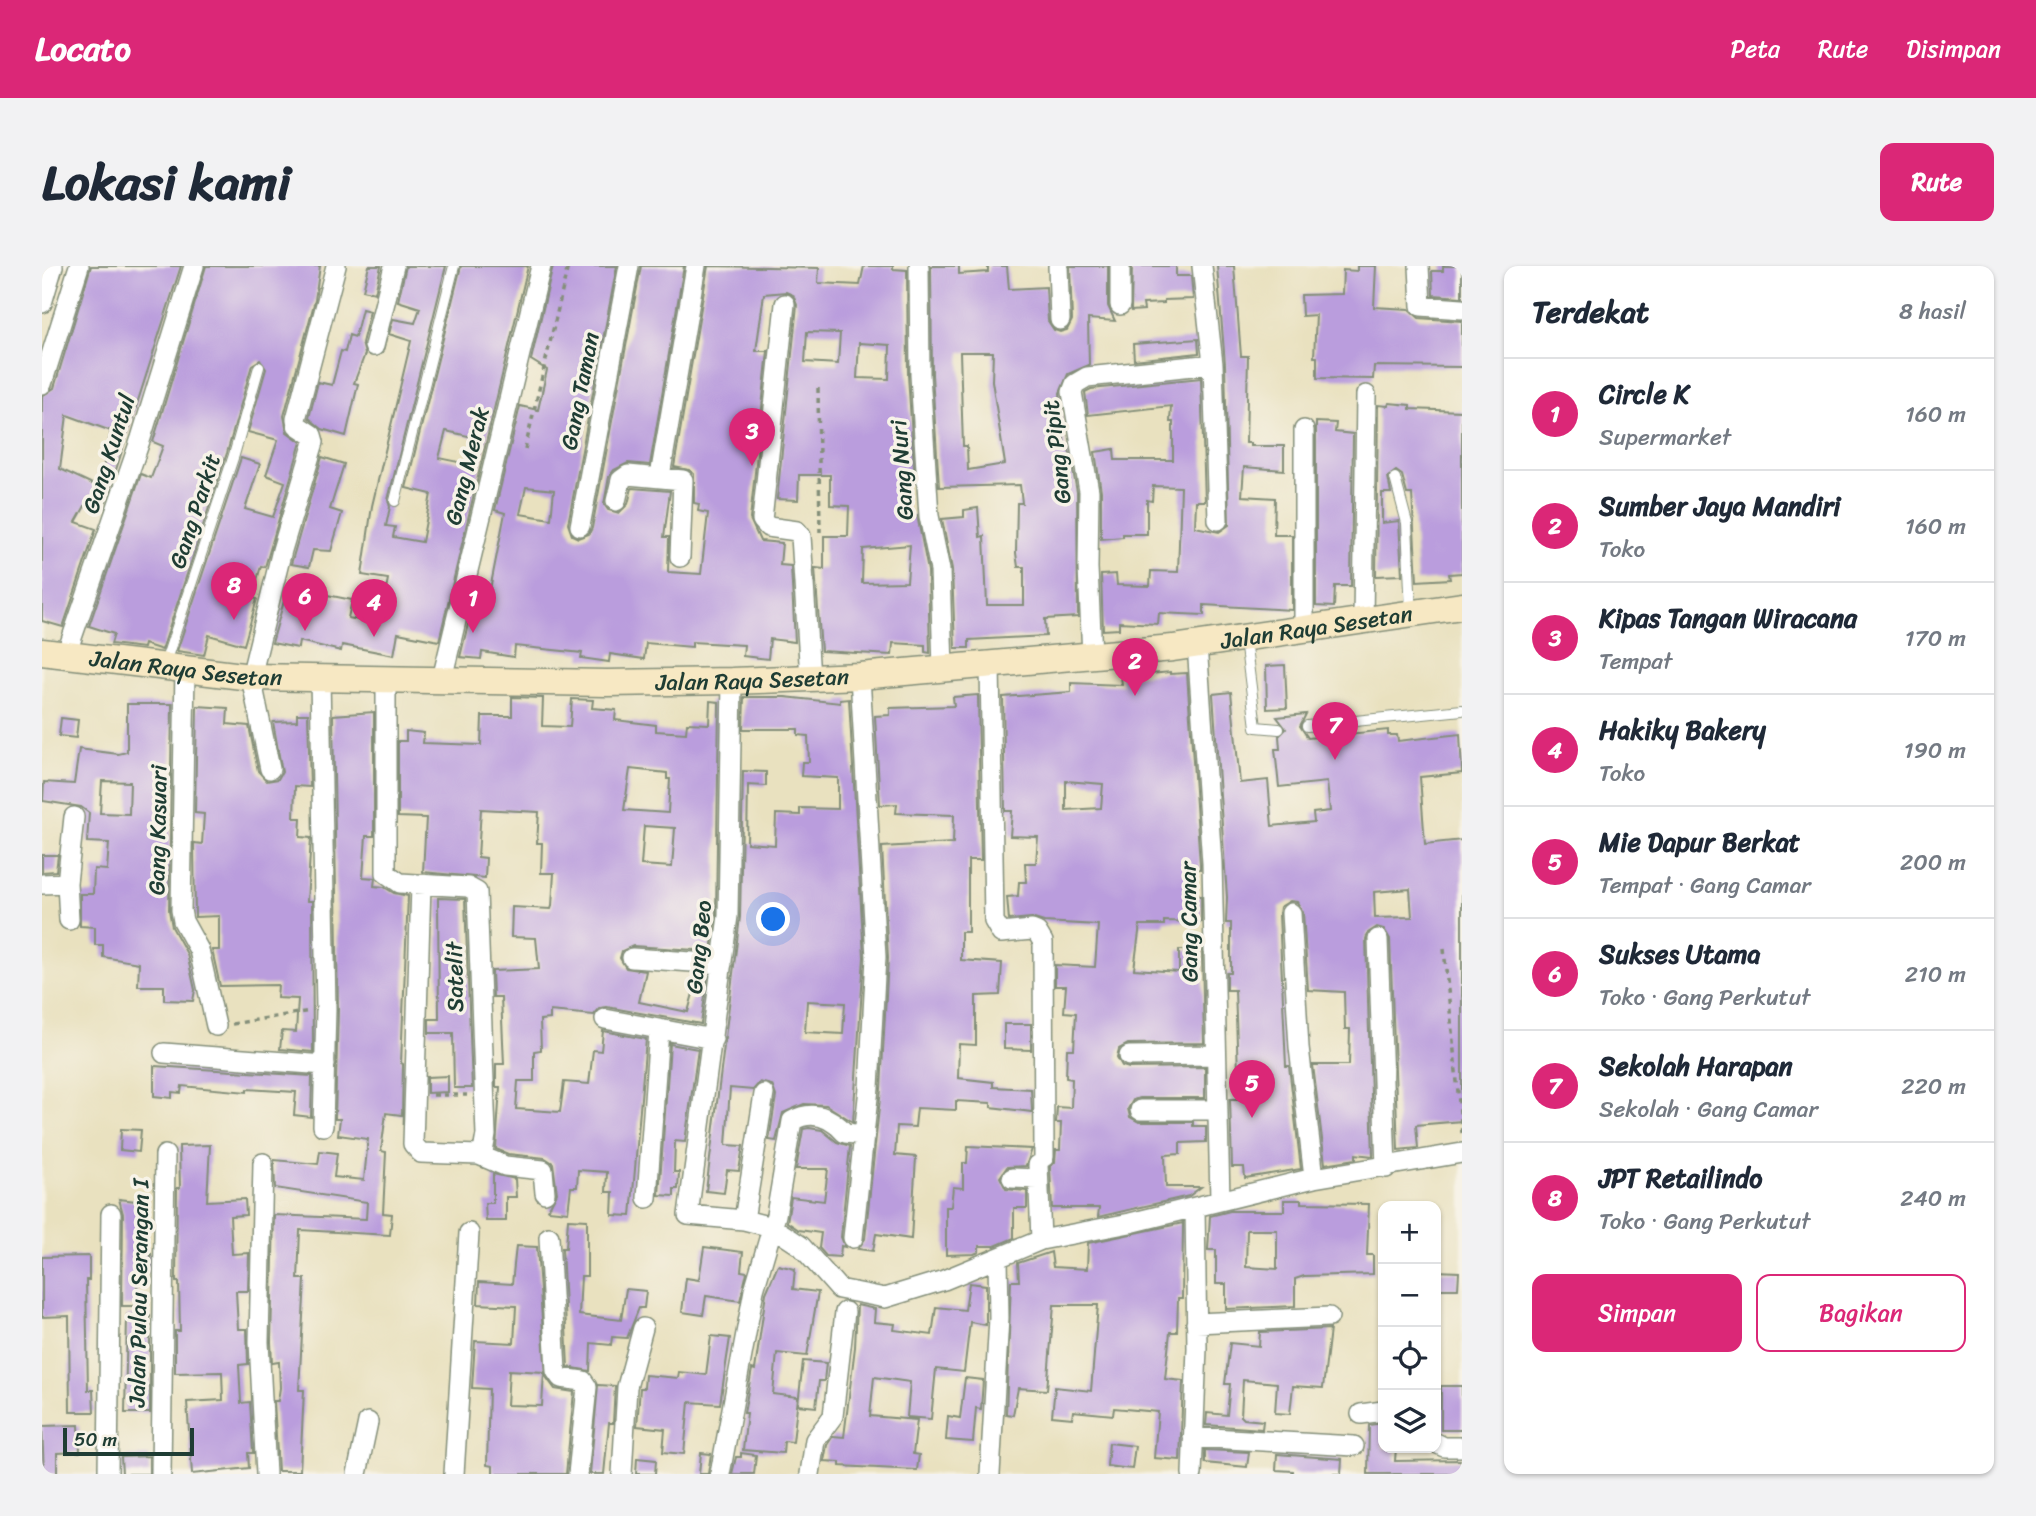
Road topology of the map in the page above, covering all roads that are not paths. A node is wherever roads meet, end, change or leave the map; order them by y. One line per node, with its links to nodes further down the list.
1 (53, 266): 15 (street)
2 (79, 266): 23 (street)
3 (194, 266): 39 (street, Gang Kuntul)
4 (336, 266): 45 (street)
5 (394, 266): 20 (street)
6 (454, 266): 29 (lane)
7 (541, 266): 49 (street, Gang Merak)
8 (629, 266): 31 (street, Gang Taman)
9 (696, 266): 26 (street)
10 (919, 266): 43 (street, Gang Nuri)
11 (1058, 266): 19 (street)
12 (1119, 266): 17 (street)
13 (1202, 266): 21 (street)
14 (1419, 266): 18 (street)
15 (42, 303)
16 (785, 304): 48 (street)
17 (1120, 305)
18 (1462, 309)
19 (1060, 320)
20 (374, 346)
21 (1213, 363): 30 (street); 40 (street, Gang Pipit)
22 (259, 367): 42 (lane, Gang Parkit)
23 (42, 384)
24 (1366, 396): 35 (street)
25 (1304, 430): 36 (street)
26 (660, 476): 28 (street); 32 (street)
27 (1395, 478): 34 (lane)
28 (616, 500)
29 (395, 501)
30 (1218, 520)
31 (580, 526)
32 (680, 558)
33 (1462, 606): 34 (main road, Jalan Raya Sesetan)
34 (1411, 613): 35 (main road, Jalan Raya Sesetan)
35 (1363, 621): 36 (main road, Jalan Raya Sesetan)
36 (1304, 631): 37 (main road, Jalan Raya Sesetan)
37 (1245, 638): 38 (main road, Jalan Raya Sesetan); 53 (lane)
38 (1197, 644): 40 (main road, Jalan Raya Sesetan); 70 (street, Gang Camar)
39 (54, 654): 42 (main road, Jalan Raya Sesetan)
40 (1092, 656): 41 (main road, Jalan Raya Sesetan)
41 (989, 664): 43 (main road, Jalan Raya Sesetan); 81 (street)
42 (174, 668): 45 (main road, Jalan Raya Sesetan); 65 (street, Gang Kasuari)
43 (943, 669): 44 (main road, Jalan Raya Sesetan)
44 (860, 676): 48 (main road, Jalan Raya Sesetan); 76 (street)
45 (251, 677): 46 (main road, Jalan Raya Sesetan); 54 (street)
46 (320, 677): 47 (main road, Jalan Raya Sesetan); 71 (street)
47 (386, 677): 49 (main road, Jalan Raya Sesetan); 58 (street, Satelit)
48 (810, 678): 50 (main road, Jalan Raya Sesetan)
49 (442, 679): 50 (main road, Jalan Raya Sesetan)
50 (732, 681): 63 (street, Gang Beo)
51 (1462, 710): 52 (lane)
52 (1307, 726)
53 (1279, 729)
54 (270, 769)
55 (74, 817): 56 (street)
56 (66, 883): 57 (street); 60 (street)
57 (42, 884)
58 (421, 885): 79 (street, Satelit); 79 (street)
59 (1291, 913): 84 (street)
60 (69, 920)
61 (1378, 939): 82 (street)
62 (632, 958): 63 (street)
63 (722, 964): 67 (street, Gang Beo)
64 (605, 1019): 66 (street)
65 (216, 1026)
66 (659, 1030): 67 (street); 86 (street)
67 (713, 1039): 90 (street, Gang Beo)
68 (164, 1053): 71 (street)
69 (1129, 1055): 70 (street)
70 (1216, 1055): 74 (street, Gang Camar)
71 (325, 1065): 75 (street)
72 (764, 1094): 90 (street)
73 (1140, 1110): 74 (street)
74 (1217, 1110): 87 (street, Gang Camar)
75 (323, 1126)
76 (865, 1135): 91 (street); 94 (street)
77 (1462, 1153): 82 (street)
78 (165, 1154): 109 (street, Jalan Pulau Serangan I)
79 (479, 1155): 85 (street)
80 (263, 1163): 110 (street)
81 (1040, 1167): 83 (street); 95 (street)
82 (1386, 1167): 84 (street)
83 (1012, 1178)
84 (1314, 1178): 87 (street)
85 (545, 1193)
86 (647, 1198)
87 (1220, 1199): 88 (street)
88 (1195, 1208): 95 (street); 99 (street)
89 (111, 1214): 108 (street, Jalan Pulau Serangan I)
90 (744, 1220): 91 (street)
91 (772, 1227): 96 (street); 115 (street)
92 (469, 1233): 112 (street)
93 (550, 1237): 113 (street)
94 (853, 1238)
95 (1041, 1240): 96 (street)
96 (998, 1258): 117 (street)
97 (845, 1312): 116 (street)
98 (1329, 1317): 99 (street)
99 (1196, 1323): 104 (street)
100 (643, 1328): 114 (street)
101 (1378, 1412): 102 (street)
102 (1361, 1414)
103 (368, 1422): 111 (street)
104 (1194, 1437): 105 (street); 118 (street)
105 (1354, 1446)
106 (1441, 1446): 107 (street)
107 (1462, 1447)
108 (108, 1474)
109 (161, 1474)
110 (266, 1474)
111 (357, 1474)
112 (454, 1474)
113 (578, 1474)
114 (622, 1474)
115 (720, 1474)
116 (810, 1474)
117 (990, 1474)
118 (1192, 1474)

